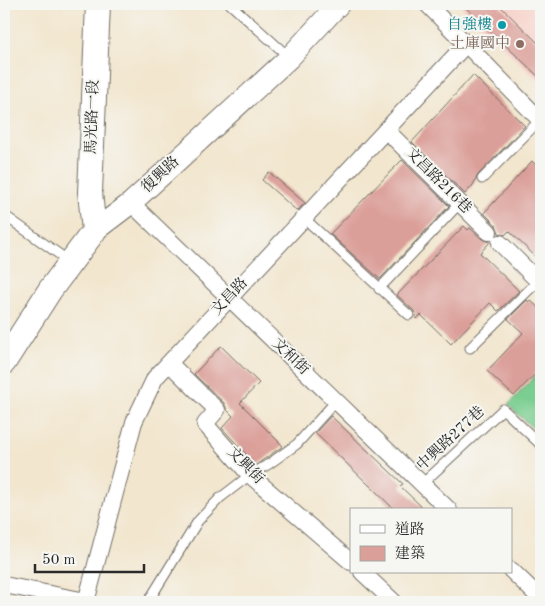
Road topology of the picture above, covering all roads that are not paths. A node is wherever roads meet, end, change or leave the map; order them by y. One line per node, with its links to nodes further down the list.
1 (98, 4): 14 (main road, 馬光路一段)
2 (230, 4): 6 (lane)
3 (339, 4): 6 (street, 復興路)
4 (427, 4): 5 (street)
5 (466, 44): 7 (street); 8 (street, 文昌路)
6 (289, 58): 10 (street, 復興路)
7 (541, 121): 9 (lane)
8 (386, 130): 11 (street, 文昌路216巷); 13 (street, 文昌路)
9 (482, 179)
10 (131, 203): 14 (street, 復興路); 18 (street, 文和街)
11 (460, 203): 16 (street, 文昌路216巷); 17 (lane)
12 (4, 215): 15 (lane)
13 (304, 218): 17 (lane); 18 (street, 文昌路)
14 (94, 231): 15 (main road, 復興路)
15 (70, 262): 21 (main road, 復興路)
16 (540, 283): 20 (lane)
17 (379, 288): 19 (lane)
18 (230, 298): 22 (street, 文昌路); 23 (street, 文和街)
19 (410, 315)
20 (470, 348)
21 (4, 362)
22 (169, 363): 25 (street, 文興街); 33 (street, 文昌路)
23 (336, 401): 25 (lane); 26 (street, 文和街)
24 (541, 445): 26 (lane, 中興路277巷)
25 (250, 475): 28 (street, 文興街); 34 (lane)
26 (422, 484): 27 (street, 文和街)
27 (447, 508)
28 (350, 561)
29 (512, 571): 32 (street)
30 (364, 574): 35 (street)
31 (4, 585): 33 (street)
32 (541, 598)
33 (86, 602)
34 (148, 602)
35 (394, 602)

